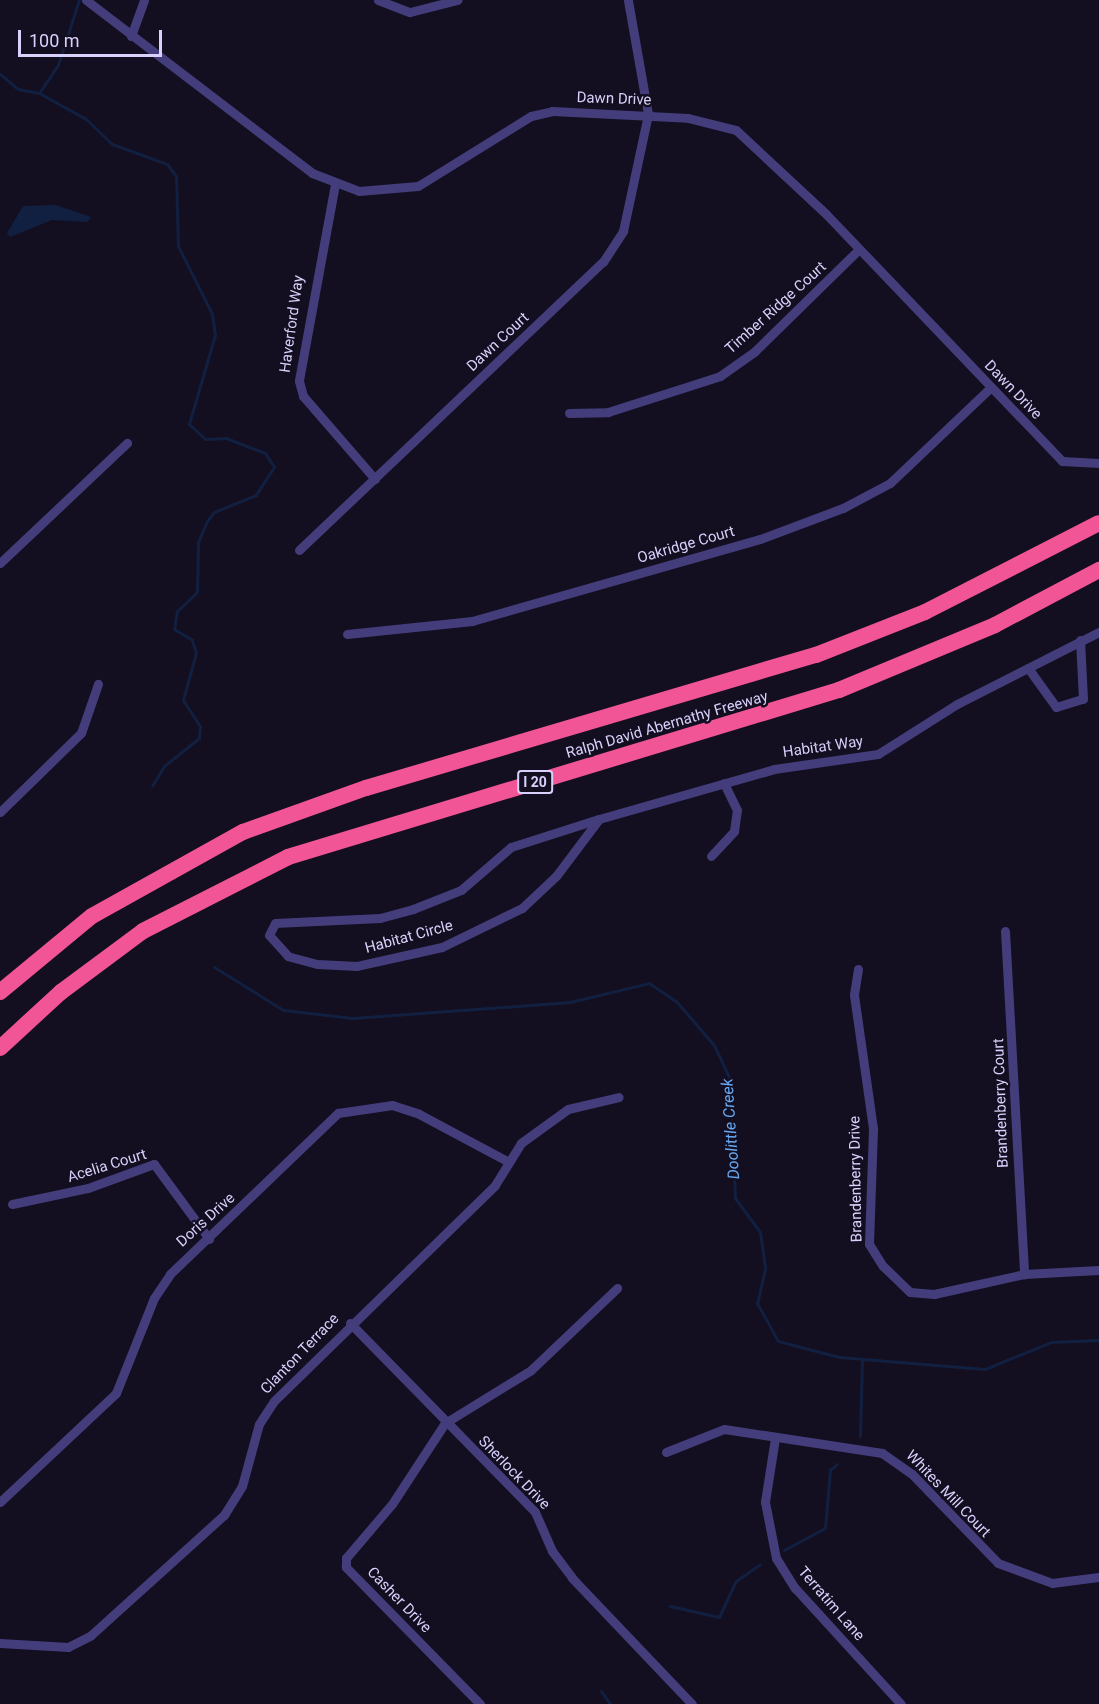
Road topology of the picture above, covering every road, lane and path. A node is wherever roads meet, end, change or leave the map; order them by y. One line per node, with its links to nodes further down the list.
1 (86, 0): 6 (street, Dawn Drive)
2 (144, 0): 6 (street)
3 (378, 0): 4 (street)
4 (458, 0)
5 (628, 0): 7 (street)
6 (131, 36): 8 (street, Dawn Drive)
7 (648, 114): 8 (street, Dawn Drive); 9 (street, Dawn Drive); 14 (street, Dawn Court)
8 (335, 184): 14 (street, Haverford Way)
9 (858, 250): 10 (street, Dawn Drive); 11 (street, Timber Ridge Court)
10 (990, 388): 13 (street, Dawn Drive); 20 (street, Oakridge Court)
11 (569, 412)
12 (127, 443): 17 (street)
13 (1099, 463)
14 (375, 478): 16 (street, Dawn Court)
15 (1099, 523): 30 (highway, Ralph David Abernathy Freeway)
16 (299, 550)
17 (0, 563)
18 (1099, 570): 31 (highway, Ralph David Abernathy Freeway / I 20)
19 (1099, 632): 21 (street, Habitat Way)
20 (347, 634)
21 (1080, 640): 22 (street, Habitat Way); 22 (street)
22 (1028, 668): 24 (street, Habitat Way)
23 (98, 684): 25 (street)
24 (724, 783): 26 (street, Habitat Way); 27 (street)
25 (0, 812)
26 (599, 819): 26 (street, Habitat Circle)
27 (711, 856)
28 (1005, 931): 37 (street, Brandenberry Court)
29 (858, 969): 37 (street, Brandenberry Drive)
30 (0, 992)
31 (0, 1048)
32 (619, 1097): 33 (street, Clanton Terrace)
33 (509, 1162): 35 (street, Doris Drive); 39 (street, Clanton Terrace)
34 (12, 1204): 35 (street, Acelia Court)
35 (209, 1239): 43 (street, Doris Drive)
36 (1099, 1270): 37 (street, Brandenberry Drive)
37 (1024, 1274)
38 (617, 1288): 40 (street)
39 (350, 1323): 40 (street, Sherlock Drive); 45 (street, Clanton Terrace)
40 (445, 1422): 46 (street, Casher Drive); 47 (street, Sherlock Drive)
41 (775, 1438): 42 (street, Whites Mill Court); 44 (street, Whites Mill Court); 48 (street, Terratim Lane)
42 (666, 1452)
43 (0, 1502)
44 (1099, 1577)
45 (0, 1643)
46 (480, 1704)
47 (692, 1704)
48 (901, 1704)

